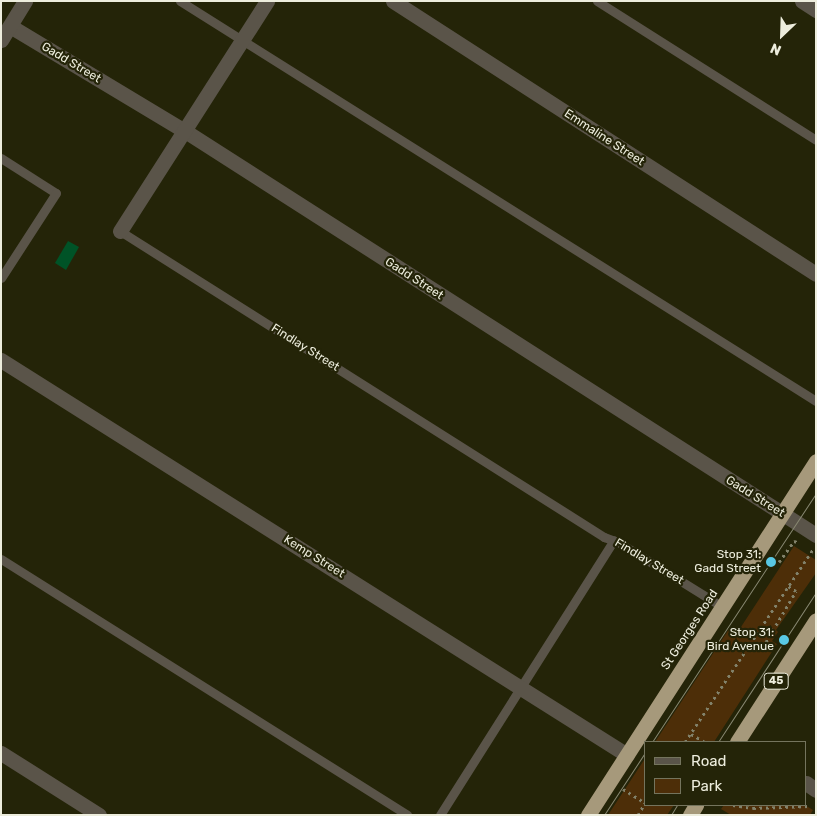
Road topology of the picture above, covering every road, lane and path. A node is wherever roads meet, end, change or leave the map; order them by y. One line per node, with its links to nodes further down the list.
1 (25, 1): 8 (street)
2 (180, 1): 10 (lane)
3 (267, 1): 10 (street, Findlay Street)
4 (393, 1): 15 (street, Emmaline Street)
5 (597, 1): 12 (lane)
6 (802, 1): 7 (street)
7 (816, 10)
8 (10, 26): 9 (street); 11 (street, Gadd Street)
9 (1, 40)
10 (242, 41): 11 (street, Findlay Street); 18 (lane)
11 (184, 132): 14 (street, Findlay Street); 20 (street, Gadd Street)
12 (816, 140)
13 (1, 158): 16 (lane)
14 (120, 231): 22 (lane, Findlay Street)
15 (816, 274)
16 (1, 278)
17 (1, 360): 31 (street, Kemp Street)
18 (816, 401)
19 (816, 460): 20 (highway, St Georges Road)
20 (783, 515): 21 (street, Gadd Street); 28 (highway, St Georges Road)
21 (816, 535)
22 (614, 540): 28 (lane, Findlay Street); 31 (lane)
23 (794, 541): 26 (path)
24 (816, 555): 27 (path)
25 (1, 559): 43 (lane)
26 (779, 562)
27 (788, 586): 30 (path); 32 (path)
28 (723, 607): 37 (highway, St Georges Road)
29 (816, 620): 35 (highway, 45)
30 (766, 642)
31 (520, 688): 37 (street, Kemp Street); 44 (lane)
32 (691, 734): 33 (path); 34 (path)
33 (686, 741)
34 (703, 741)
35 (739, 741)
36 (1, 754): 42 (street)
37 (627, 755): 38 (highway, St Georges Road)
38 (610, 780): 39 (path); 45 (highway, St Georges Road)
39 (644, 802)
40 (740, 806): 41 (path)
41 (809, 806)
42 (99, 815)
43 (407, 815)
44 (440, 815)
45 (588, 815)

